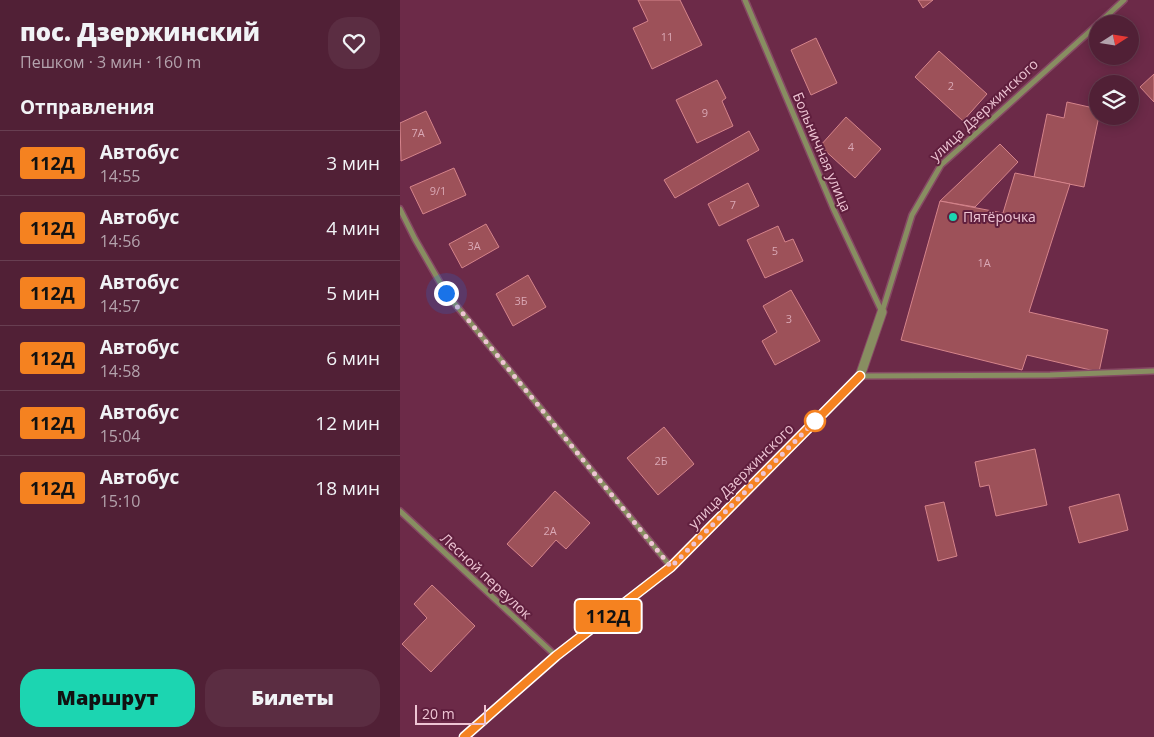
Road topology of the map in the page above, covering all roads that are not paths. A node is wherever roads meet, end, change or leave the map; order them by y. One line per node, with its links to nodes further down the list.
1 (745, 0): 6 (street, Больничная улица)
2 (1124, 0): 3 (street, улица Дзержинского)
3 (1108, 15)
4 (1089, 32): 6 (street, улица Дзержинского)
5 (400, 209): 10 (street)
6 (882, 312): 8 (street, улица Дзержинского)
7 (1154, 371): 8 (street)
8 (860, 376): 10 (street, улица Дзержинского)
9 (400, 511): 11 (street, Лесной переулок)
10 (671, 567): 11 (street, улица Дзержинского)
11 (556, 656): 12 (street, улица Дзержинского)
12 (464, 737)

